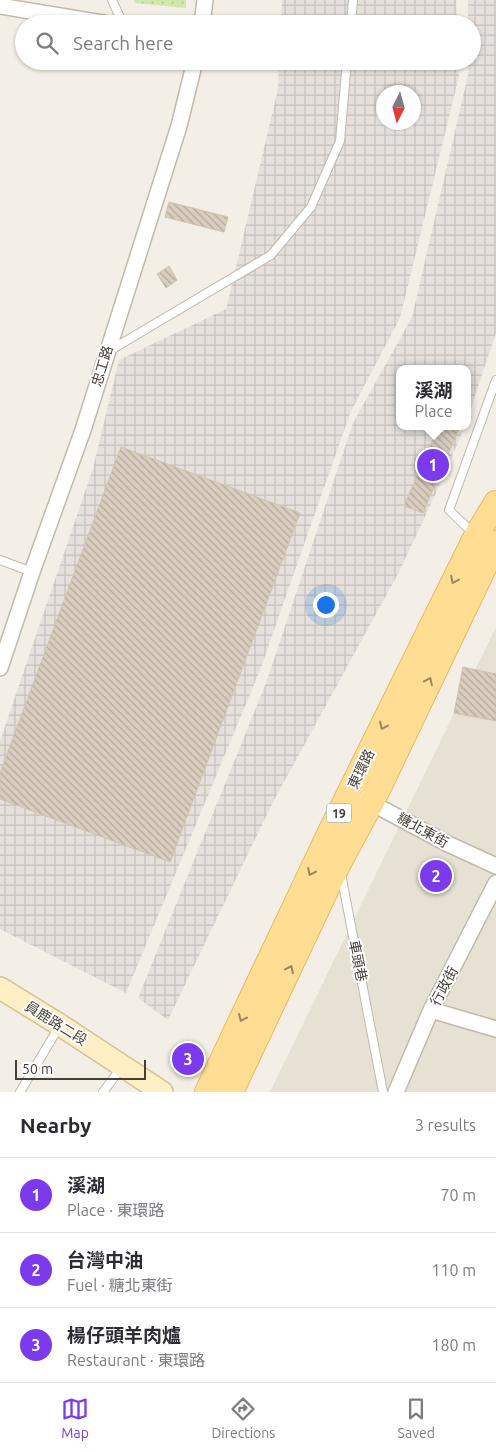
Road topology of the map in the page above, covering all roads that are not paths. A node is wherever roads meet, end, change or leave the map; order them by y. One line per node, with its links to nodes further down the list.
1 (112, 0): 6 (lane)
2 (205, 0): 7 (street)
3 (353, 0): 8 (lane)
4 (0, 6): 5 (street)
5 (54, 15)
6 (119, 15)
7 (203, 15)
8 (352, 15)
9 (193, 70): 11 (street, 忠工路)
10 (346, 70): 11 (lane)
11 (107, 352): 16 (street, 忠工路)
12 (496, 380): 14 (lane)
13 (496, 504): 14 (main road, 東環路 / 19)
14 (491, 544): 18 (main road, 東環路 / 19, one-way to 18); 19 (main road, 東環路 / 19, one-way to 14)
15 (0, 560): 16 (lane)
16 (32, 572): 17 (street, 忠工路)
17 (0, 668)
18 (350, 793): 19 (street, 糖北東街); 20 (main road, 東環路 / 19)
19 (372, 802): 21 (main road, 東環路 / 19); 22 (street, 糖北東街)
20 (331, 830): 21 (lane, 車頭巷); 32 (main road, 東環路 / 19, one-way to 32)
21 (340, 863): 33 (main road, 東環路 / 19, one-way to 21); 34 (lane, 車頭巷)
22 (496, 866)
23 (496, 883): 25 (street, 行政街)
24 (0, 988): 26 (main road, 員鹿路二段)
25 (431, 1010): 27 (street); 35 (street, 行政街)
26 (60, 1025): 28 (main road, 員鹿路二段); 29 (lane)
27 (496, 1029)
28 (123, 1066): 30 (lane); 31 (main road, 員鹿路二段)
29 (20, 1092)
30 (103, 1092)
31 (162, 1092)
32 (207, 1092)
33 (232, 1092)
34 (383, 1092)
35 (396, 1092)

